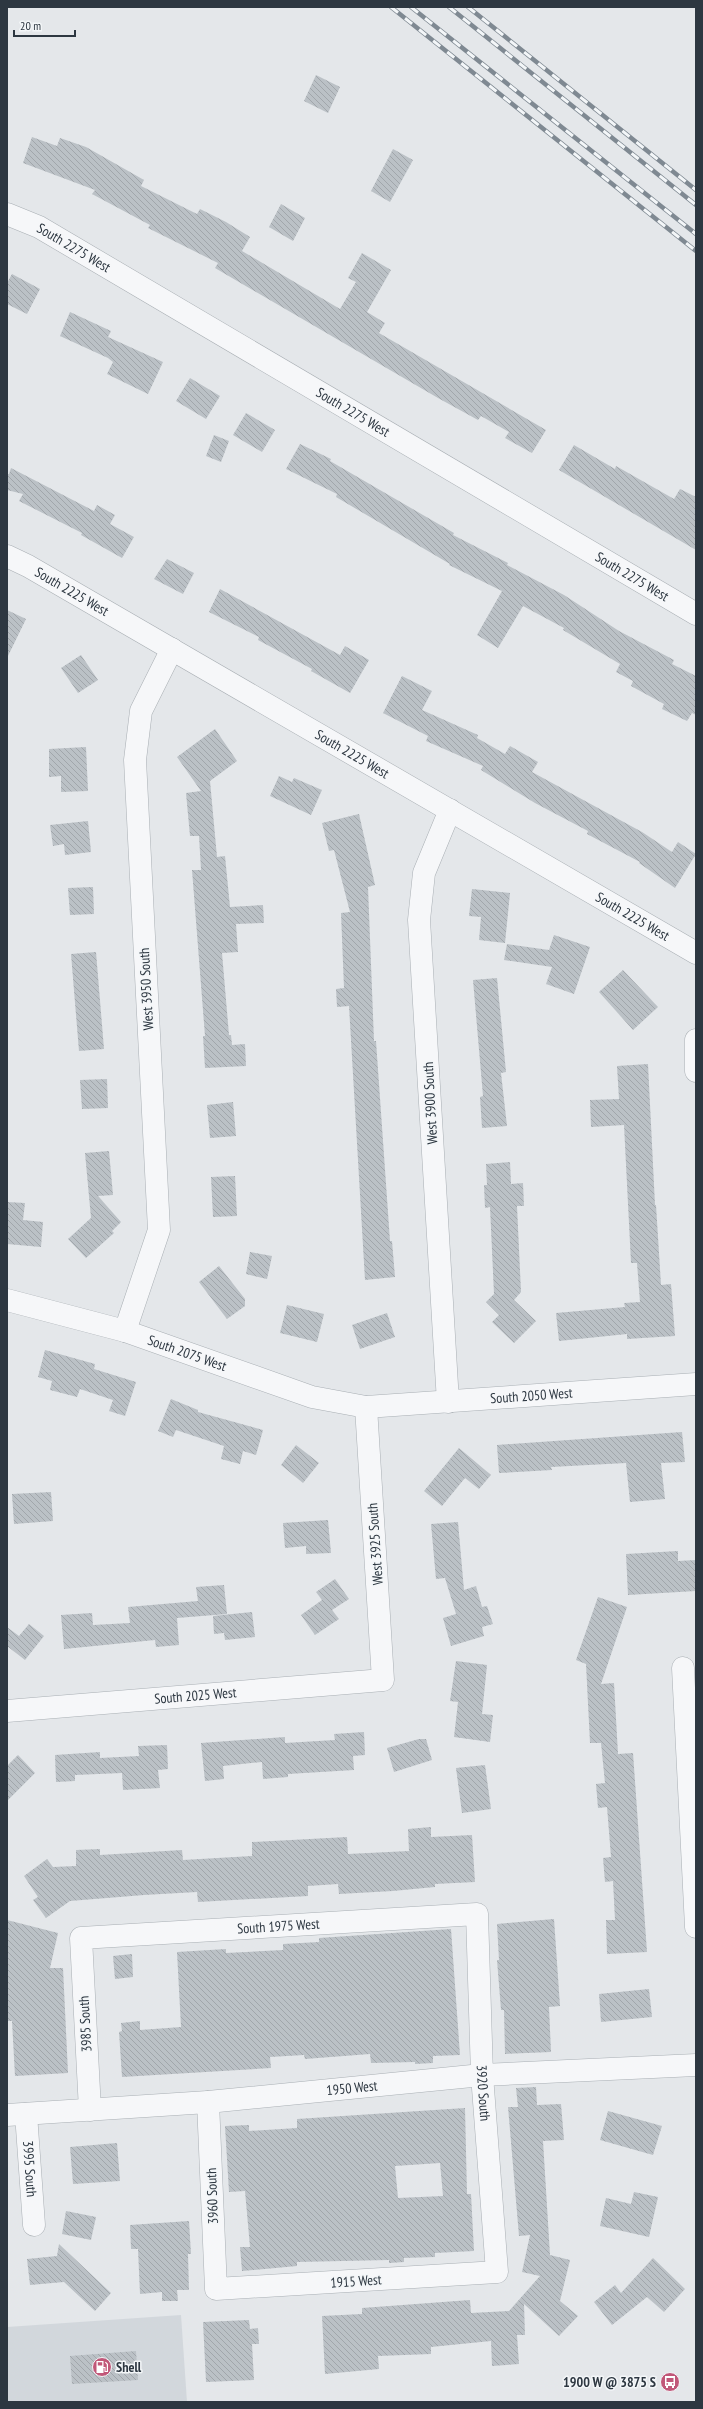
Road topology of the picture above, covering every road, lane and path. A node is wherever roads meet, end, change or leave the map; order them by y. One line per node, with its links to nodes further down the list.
1 (7, 214): 3 (street, South 2275 West)
2 (7, 556): 4 (street, South 2225 West)
3 (696, 614)
4 (172, 649): 5 (street, South 2225 West); 10 (street, West 3950 South)
5 (450, 810): 6 (street, South 2225 West); 12 (street, West 3900 South)
6 (696, 953)
7 (696, 1040): 8 (street)
8 (696, 1071)
9 (7, 1300): 10 (street, South 2075 West)
10 (125, 1331): 13 (street, South 2075 West)
11 (696, 1384): 12 (street, South 2050 West)
12 (448, 1402): 13 (street, South 2050 West)
13 (366, 1407): 15 (street, West 3925 South)
14 (683, 1668): 17 (street)
15 (383, 1680): 16 (street, South 2025 West)
16 (7, 1710)
17 (693, 1804): 19 (street)
18 (477, 1914): 20 (street, South 1975 West); 22 (street, 3920 South)
19 (696, 1927)
20 (81, 1938): 24 (street, 3985 South)
21 (696, 2065): 22 (street, 1950 West)
22 (482, 2075): 23 (street, 1950 West); 27 (street, 3920 South)
23 (208, 2102): 24 (street, 1950 West); 28 (street, 3960 South)
24 (90, 2110): 25 (street, 1950 West)
25 (16, 2114): 26 (street, 3995 South)
26 (34, 2225)
27 (497, 2272): 28 (street, 1915 West)
28 (216, 2290)

